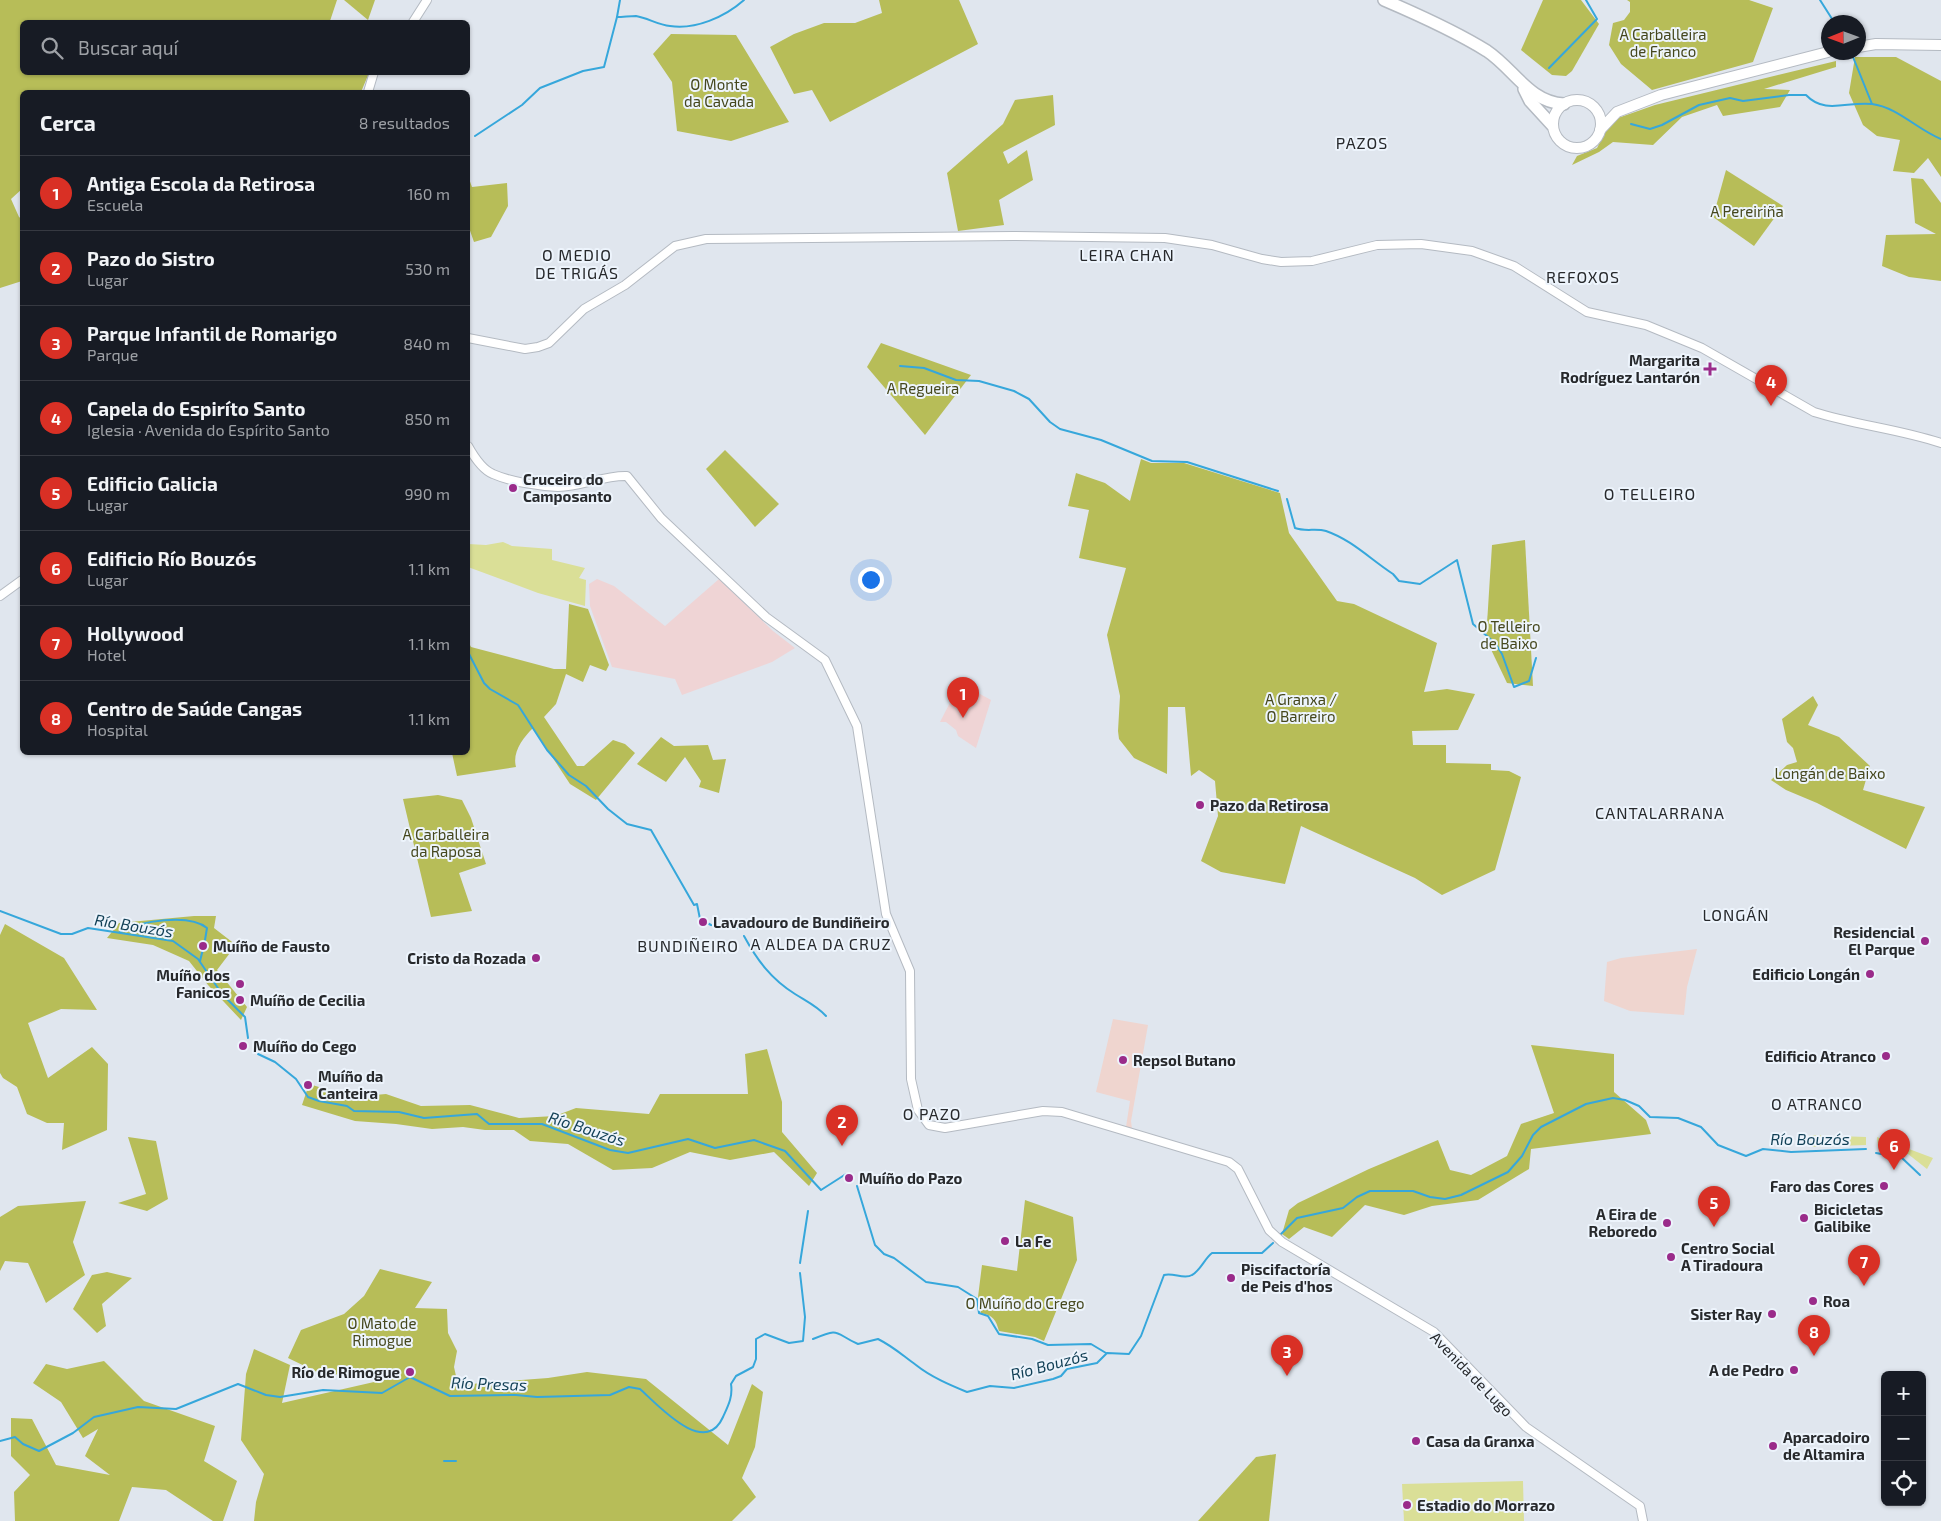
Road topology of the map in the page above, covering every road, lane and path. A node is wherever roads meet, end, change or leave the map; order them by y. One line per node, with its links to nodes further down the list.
1 (427, 0): 3 (street)
2 (1384, 0): 8 (highway)
3 (414, 20)
4 (1941, 45): 5 (main road)
5 (1866, 46)
6 (1821, 54): 12 (main road)
7 (373, 75): 9 (street)
8 (1521, 83): 10 (highway); 13 (highway)
9 (369, 90)
10 (1564, 104): 11 (main road); 13 (main road)
11 (1596, 110): 12 (main road); 14 (main road)
12 (1617, 112): 14 (main road)
13 (1552, 125): 14 (main road)
14 (1600, 130)
15 (470, 338): 16 (street)
16 (1941, 443)
17 (470, 450): 20 (street, Avenida de Lugo)
18 (20, 581): 19 (street)
19 (0, 596)
20 (1643, 1521)

